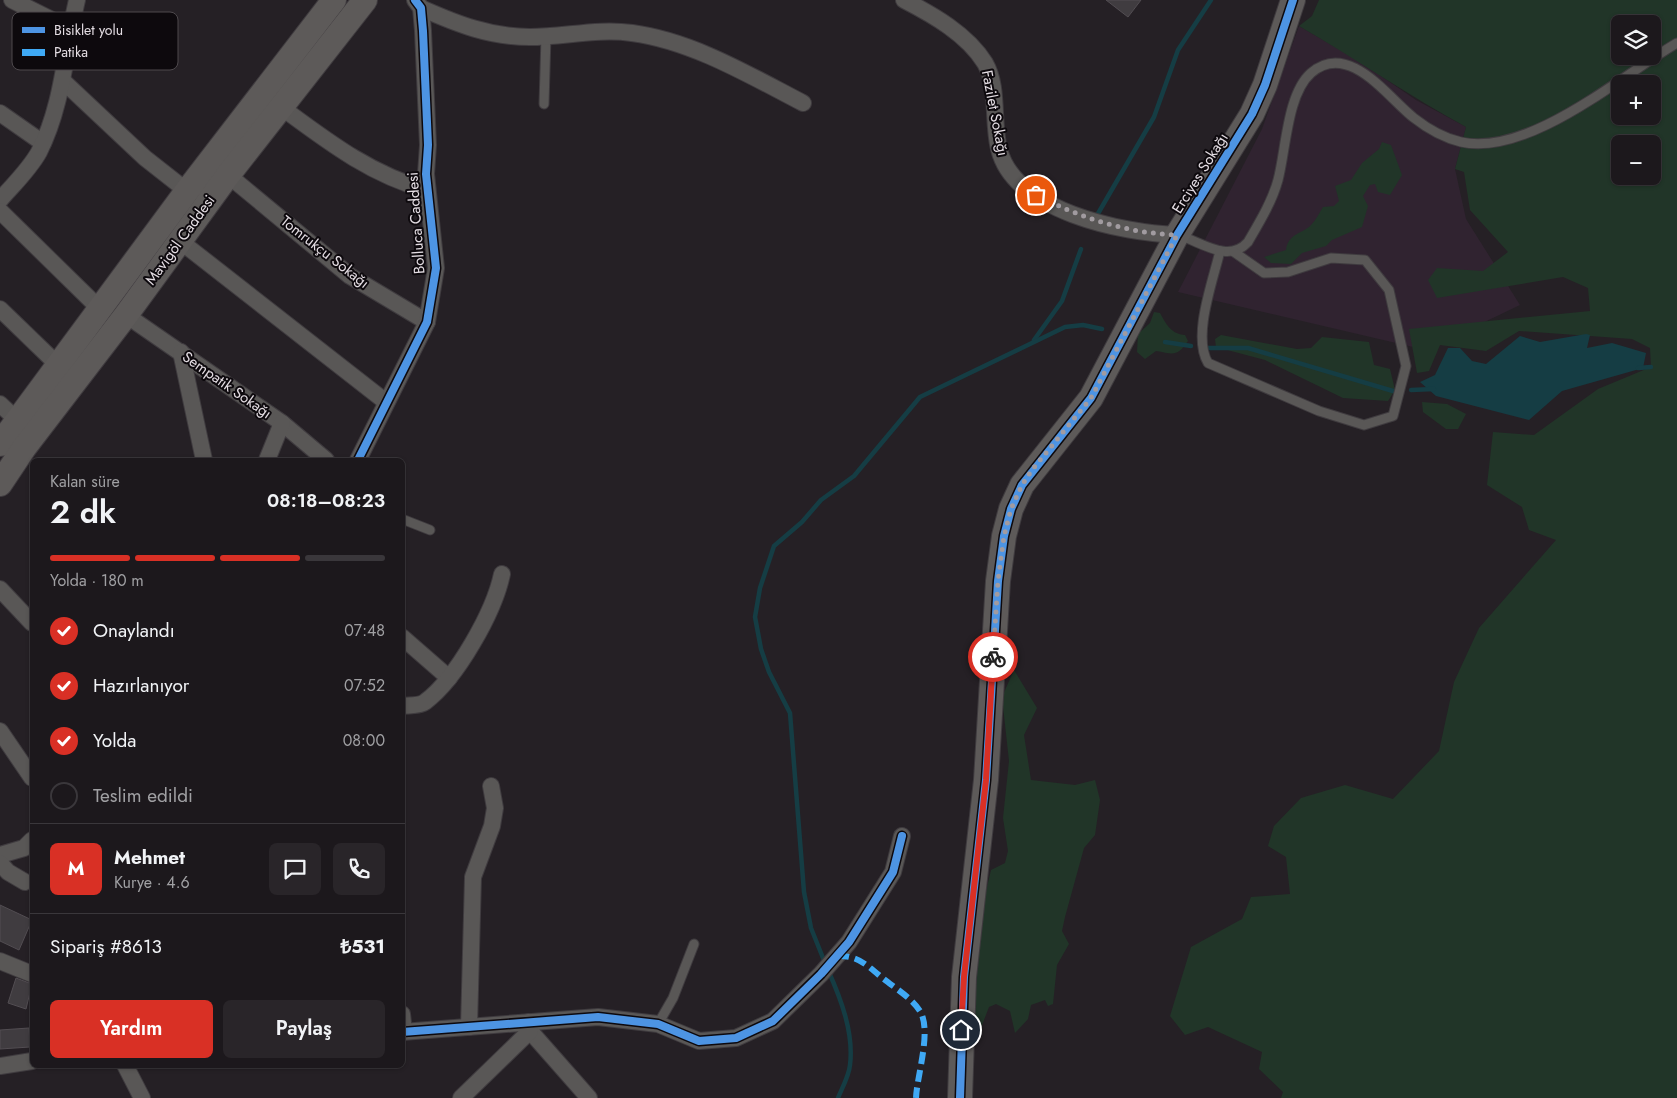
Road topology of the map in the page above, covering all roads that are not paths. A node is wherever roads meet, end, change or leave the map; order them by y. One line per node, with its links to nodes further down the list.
1 (12, 0): 7 (street)
2 (334, 0): 19 (street, Mavigöl Caddesi)
3 (365, 0): 14 (street, Mavigöl Caddesi)
4 (904, 0): 22 (street, Fazilet Sokağı)
5 (1294, 0): 22 (street, Erciyes Sokağı)
6 (418, 4): 8 (street); 18 (street, Bolluca Caddesi)
7 (36, 12)
8 (546, 36): 12 (street); 13 (lane)
9 (1677, 42): 25 (lane)
10 (64, 70): 11 (street)
11 (63, 81): 16 (street); 19 (street)
12 (803, 103)
13 (544, 104)
14 (281, 107): 17 (street, Mavigöl Caddesi); 18 (street)
15 (0, 113): 16 (street)
16 (43, 143): 20 (street)
17 (228, 175): 23 (street, Mavigöl Caddesi); 29 (street, Tomrukçu Sokağı)
18 (427, 190): 29 (street, Bolluca Caddesi)
19 (187, 191): 27 (street, Mavigöl Caddesi)
20 (0, 200)
21 (0, 211): 27 (street)
22 (1177, 235): 24 (lane); 71 (street, Erciyes Sokağı)
23 (180, 241): 28 (street, Mavigöl Caddesi); 32 (street)
24 (1220, 251): 25 (lane); 25 (lane)
25 (1234, 252)
26 (0, 308): 31 (street)
27 (101, 310): 31 (street, Mavigöl Caddesi)
28 (126, 315): 30 (street, Sempatik Sokağı); 41 (street, Mavigöl Caddesi)
29 (427, 322): 32 (street, Bolluca Caddesi)
30 (181, 352): 35 (street, Sempatik Sokağı); 37 (street)
31 (58, 365): 34 (street, Mavigöl Caddesi)
32 (386, 402): 40 (street, Bolluca Caddesi)
33 (0, 404): 34 (street)
34 (17, 420): 36 (street, Mavigöl Caddesi)
35 (282, 424): 38 (street); 39 (street, Sempatik Sokağı)
36 (0, 444)
37 (204, 458)
38 (268, 458)
39 (324, 458)
40 (359, 458)
41 (0, 484)
42 (405, 520): 43 (lane)
43 (430, 530)
44 (502, 574): 48 (street)
45 (0, 589): 46 (street)
46 (30, 621)
47 (405, 640): 48 (street)
48 (450, 678): 49 (street)
49 (405, 706)
50 (0, 731): 51 (street)
51 (30, 775)
52 (491, 786): 62 (street)
53 (902, 836): 61 (street)
54 (30, 842): 55 (street)
55 (0, 855)
56 (0, 863): 57 (street)
57 (25, 882)
58 (694, 944): 61 (lane)
59 (0, 961): 60 (street)
60 (30, 973)
61 (658, 1024): 63 (street)
62 (469, 1027): 63 (street); 64 (street)
63 (530, 1027): 68 (street); 70 (street)
64 (405, 1032)
65 (30, 1060): 66 (street)
66 (0, 1066)
67 (127, 1068): 69 (street)
68 (470, 1095)
69 (142, 1098)
70 (589, 1098)
71 (960, 1098)

